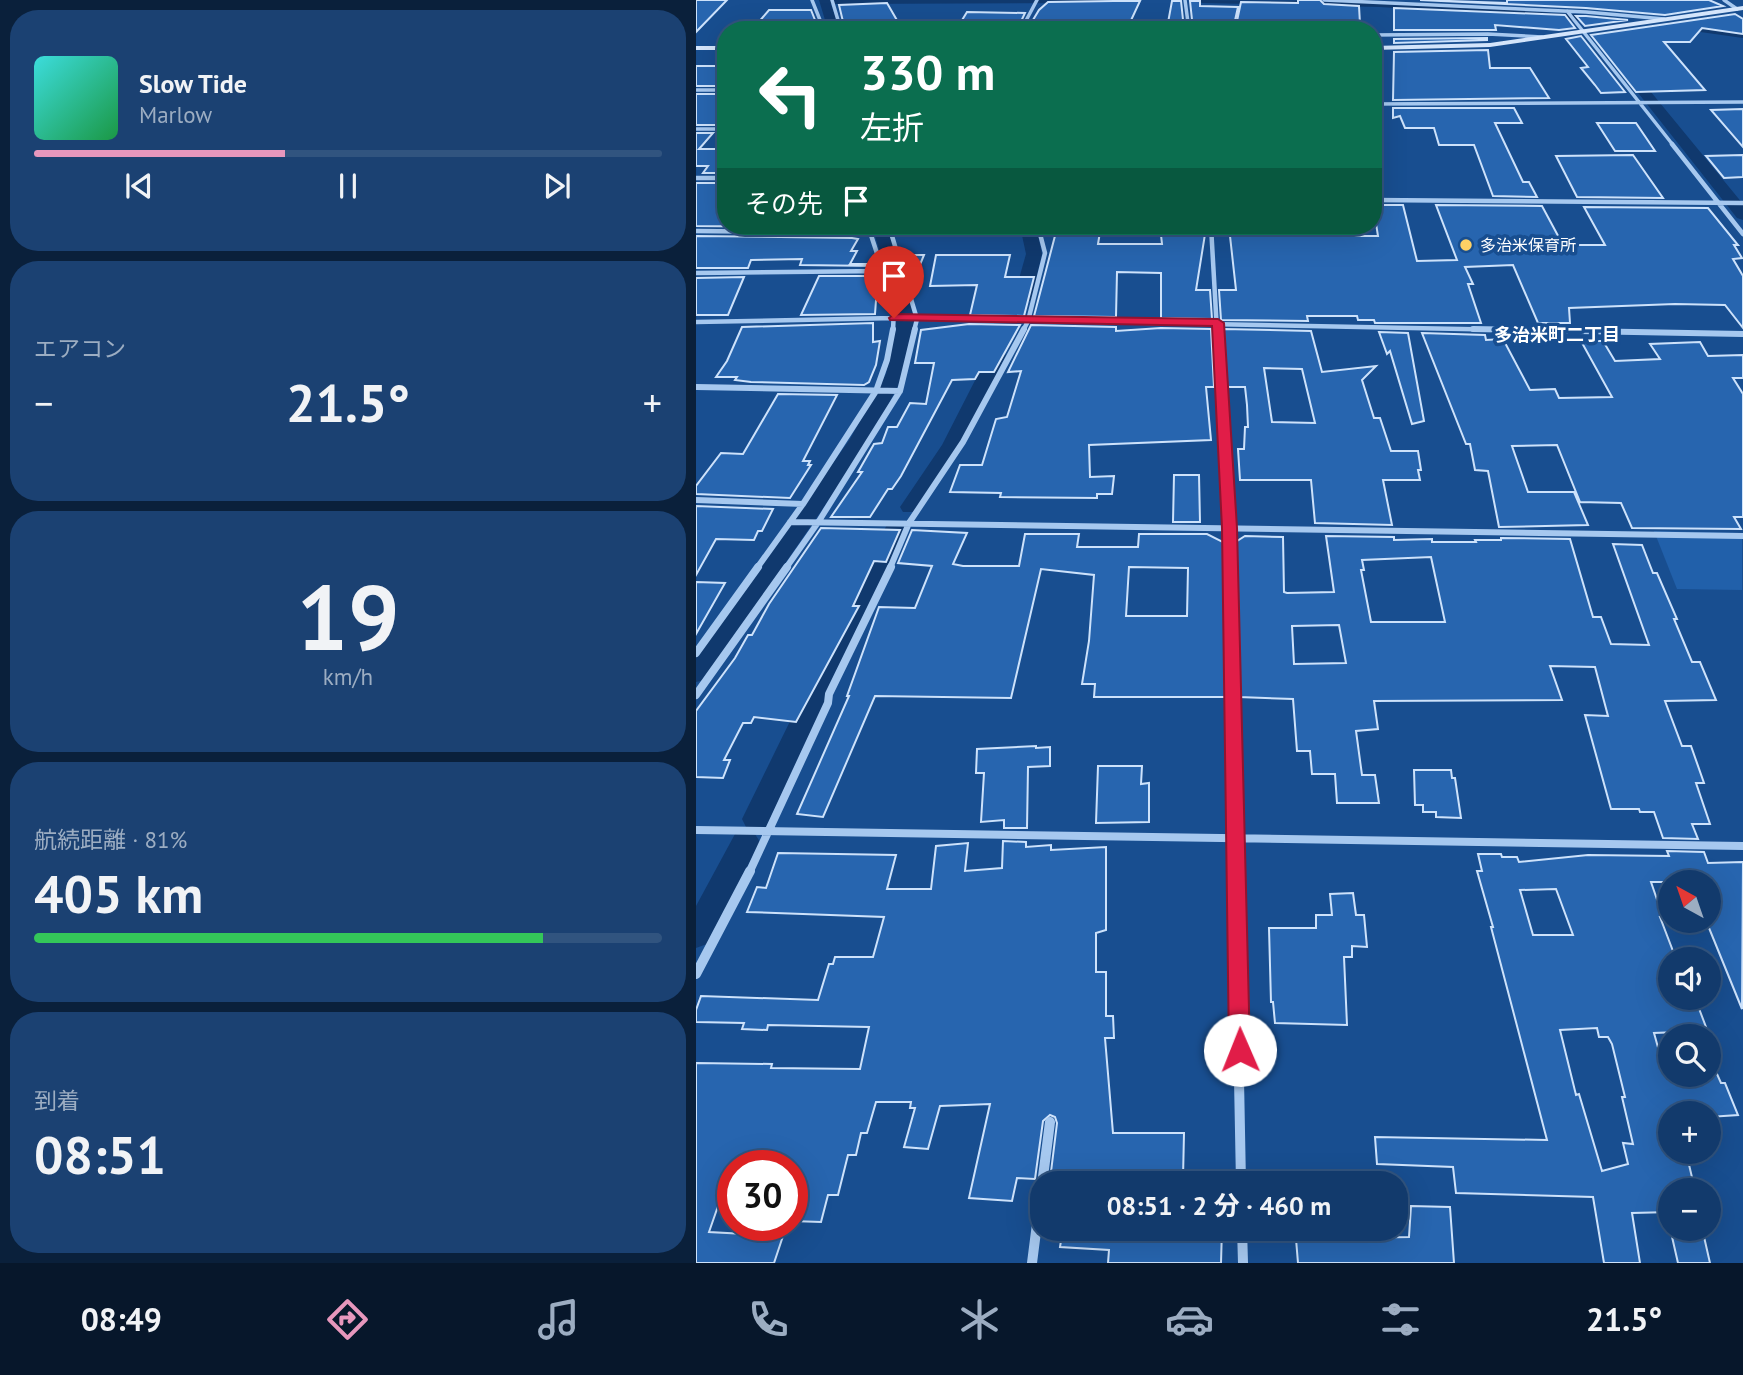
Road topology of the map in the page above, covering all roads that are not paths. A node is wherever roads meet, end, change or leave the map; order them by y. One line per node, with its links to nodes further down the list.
1 (812, 0): 12 (street)
2 (1324, 0): 9 (street)
3 (1527, 0): 9 (street)
4 (1724, 0): 8 (street)
5 (1037, 1): 14 (street)
6 (1185, 1): 15 (street)
7 (832, 2): 13 (street)
8 (1740, 8): 11 (street)
9 (1536, 9): 10 (street)
10 (1567, 11): 11 (street); 16 (street)
11 (1664, 19): 16 (street)
12 (820, 21)
13 (838, 21)
14 (1026, 21)
15 (1188, 21)
16 (1582, 32): 18 (street); 25 (street)
17 (1382, 35): 18 (street)
18 (1542, 37): 21 (street)
19 (696, 48): 20 (street)
20 (717, 48)
21 (1382, 48)
22 (696, 90): 23 (street)
23 (717, 90)
24 (1742, 102): 25 (street)
25 (1638, 103): 26 (street); 32 (street)
26 (1382, 104)
27 (696, 129): 28 (street)
28 (717, 129)
29 (696, 178): 30 (street)
30 (717, 178)
31 (1382, 200): 32 (street)
32 (1717, 202): 33 (street); 36 (street)
33 (1740, 203)
34 (696, 231): 35 (street)
35 (717, 231)
36 (1742, 234)
37 (871, 235): 41 (street)
38 (891, 235): 44 (street)
39 (1040, 235): 45 (street)
40 (1212, 235): 47 (street)
41 (883, 271): 42 (street); 43 (street)
42 (696, 273)
43 (898, 318): 44 (street); 46 (street); 50 (street)
44 (914, 318): 45 (street); 51 (street)
45 (1028, 321): 47 (street); 56 (street)
46 (696, 322)
47 (1218, 323): 48 (street); 57 (street)
48 (1742, 334)
49 (696, 387): 50 (street)
50 (879, 391): 51 (street); 53 (street)
51 (896, 391): 54 (street)
52 (696, 500): 53 (street)
53 (803, 504): 55 (street)
54 (815, 521): 55 (street); 56 (street); 62 (street)
55 (794, 522): 60 (street)
56 (910, 523): 57 (street); 64 (street)
57 (1229, 528): 58 (street); 65 (street)
58 (1742, 536)
59 (696, 638): 60 (street)
60 (706, 639): 61 (street)
61 (696, 653)
62 (696, 695)
63 (696, 831): 64 (street)
64 (770, 832): 65 (street); 67 (street)
65 (1237, 838): 66 (street); 69 (street)
66 (1742, 846)
67 (696, 975)
68 (1050, 1122): 71 (street)
69 (1241, 1171)
70 (1242, 1241): 72 (street)
71 (1032, 1263)
72 (1243, 1263)

